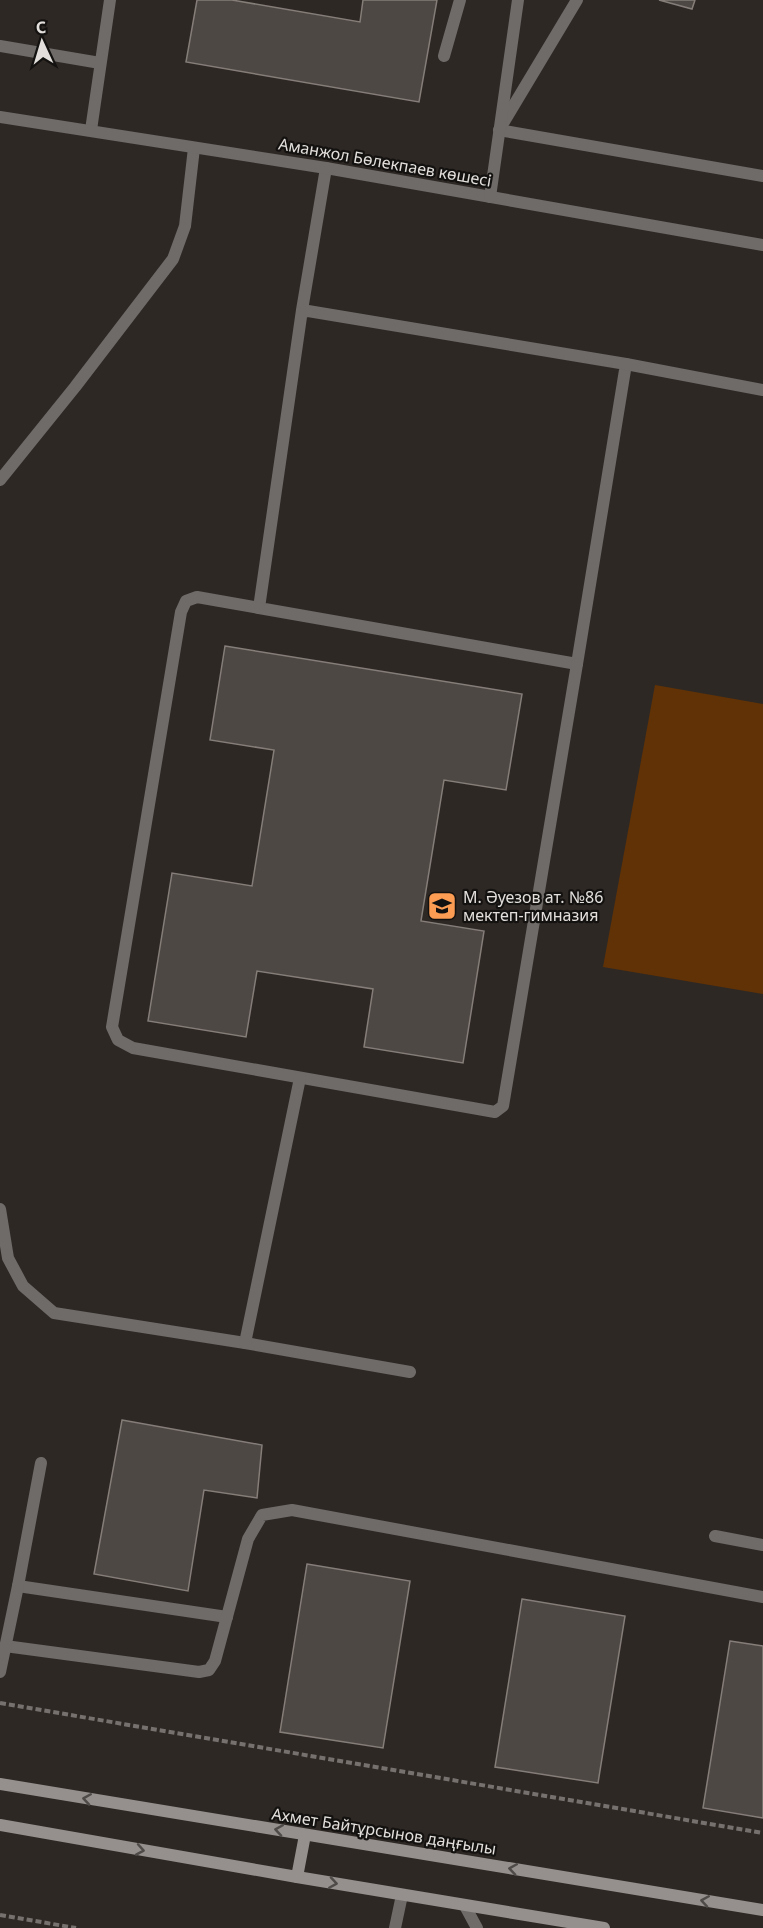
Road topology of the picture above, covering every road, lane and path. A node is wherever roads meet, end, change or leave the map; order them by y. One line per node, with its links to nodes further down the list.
1 (110, 0): 7 (street)
2 (460, 0): 6 (street)
3 (518, 0): 10 (street)
4 (577, 0): 10 (street)
5 (0, 46): 7 (street)
6 (444, 56)
7 (100, 63): 9 (street)
8 (0, 117): 9 (street, Аманжол Бөлекпаев көшесі)
9 (91, 130): 11 (street, Аманжол Бөлекпаев көшесі)
10 (500, 130): 13 (street); 14 (street)
11 (194, 148): 12 (street, Аманжол Бөлекпаев көшесі); 19 (street)
12 (326, 168): 14 (street, Аманжол Бөлекпаев көшесі); 16 (street)
13 (763, 176)
14 (490, 197): 15 (street, Аманжол Бөлекпаев көшесі)
15 (763, 245)
16 (302, 310): 17 (street); 20 (street)
17 (626, 364): 18 (street); 21 (street)
18 (763, 390)
19 (0, 480)
20 (259, 608): 21 (street); 22 (street)
21 (577, 664): 22 (street)
22 (300, 1078): 24 (street)
23 (0, 1209): 24 (street)
24 (245, 1343): 25 (street)
25 (410, 1372)
26 (41, 1463): 29 (street)
27 (716, 1536): 28 (street)
28 (763, 1545)
29 (18, 1586): 31 (street); 32 (street)
30 (763, 1596): 31 (street)
31 (227, 1617): 32 (street)
32 (5, 1646): 33 (street)
33 (0, 1671)
34 (0, 1703): 37 (path)
35 (0, 1784): 38 (street, Ахмет Байтұрсынов даңғылы, one-way to 35)
36 (0, 1826): 39 (street, one-way to 39)
37 (763, 1833)
38 (305, 1835): 39 (street); 42 (street, Ахмет Байтұрсынов даңғылы, one-way to 38)
39 (297, 1877): 40 (street, one-way to 40)
40 (402, 1895): 41 (street); 45 (street)
41 (465, 1906): 46 (street); 47 (street)
42 (763, 1910)
43 (0, 1915): 44 (path)
44 (76, 1928)
45 (395, 1928)
46 (477, 1928)
47 (604, 1928)

